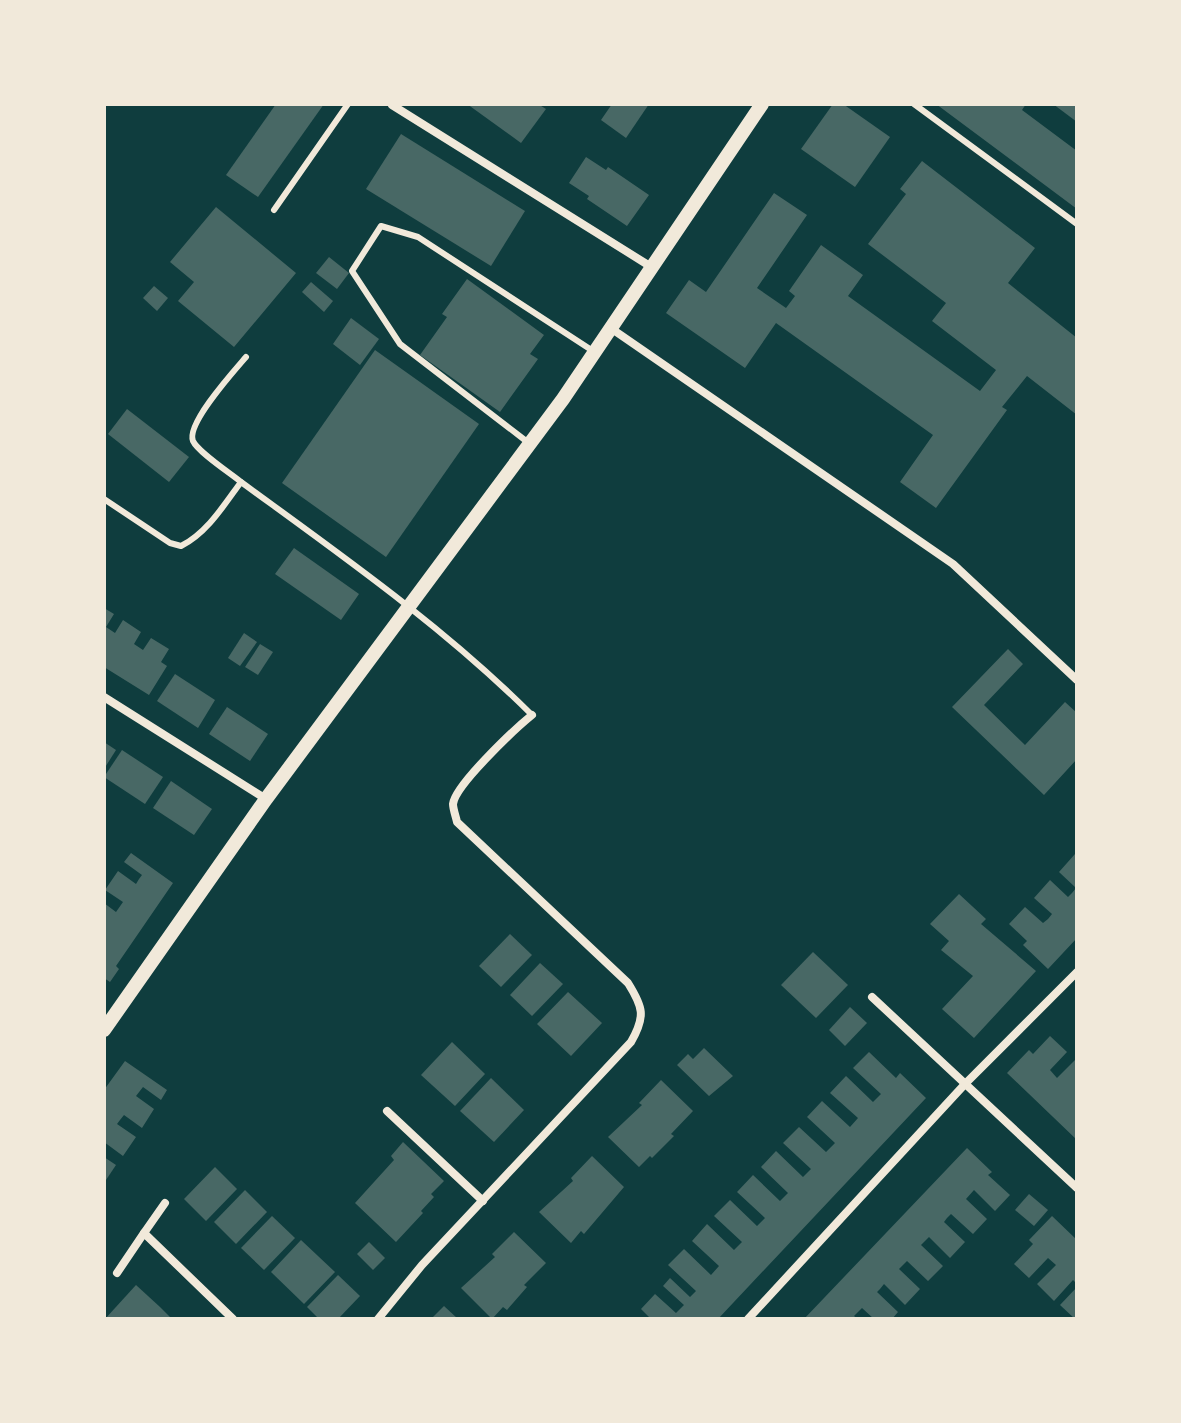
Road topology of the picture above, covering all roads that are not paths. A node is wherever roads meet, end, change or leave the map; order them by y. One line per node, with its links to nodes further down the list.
1 (348, 104): 5 (lane)
2 (391, 104): 7 (street)
3 (762, 104): 7 (street)
4 (914, 104): 6 (lane)
5 (274, 210)
6 (1077, 224)
7 (653, 268): 8 (street)
8 (612, 329): 9 (street); 15 (street)
9 (595, 353): 11 (street); 11 (lane)
10 (246, 357): 12 (lane)
11 (530, 444): 14 (street)
12 (241, 482): 13 (lane); 14 (lane)
13 (104, 499)
14 (410, 608): 17 (lane); 18 (street)
15 (1077, 680)
16 (104, 697): 18 (street)
17 (532, 715): 25 (street)
18 (266, 799): 21 (street)
19 (1077, 972): 22 (street)
20 (872, 997): 22 (street)
21 (107, 1021)
22 (965, 1084): 24 (street); 31 (street)
23 (387, 1111): 25 (street)
24 (1077, 1188)
25 (483, 1201): 30 (street)
26 (165, 1203): 27 (street)
27 (144, 1233): 28 (street); 29 (street)
28 (117, 1273)
29 (233, 1319)
30 (378, 1319)
31 (748, 1319)

